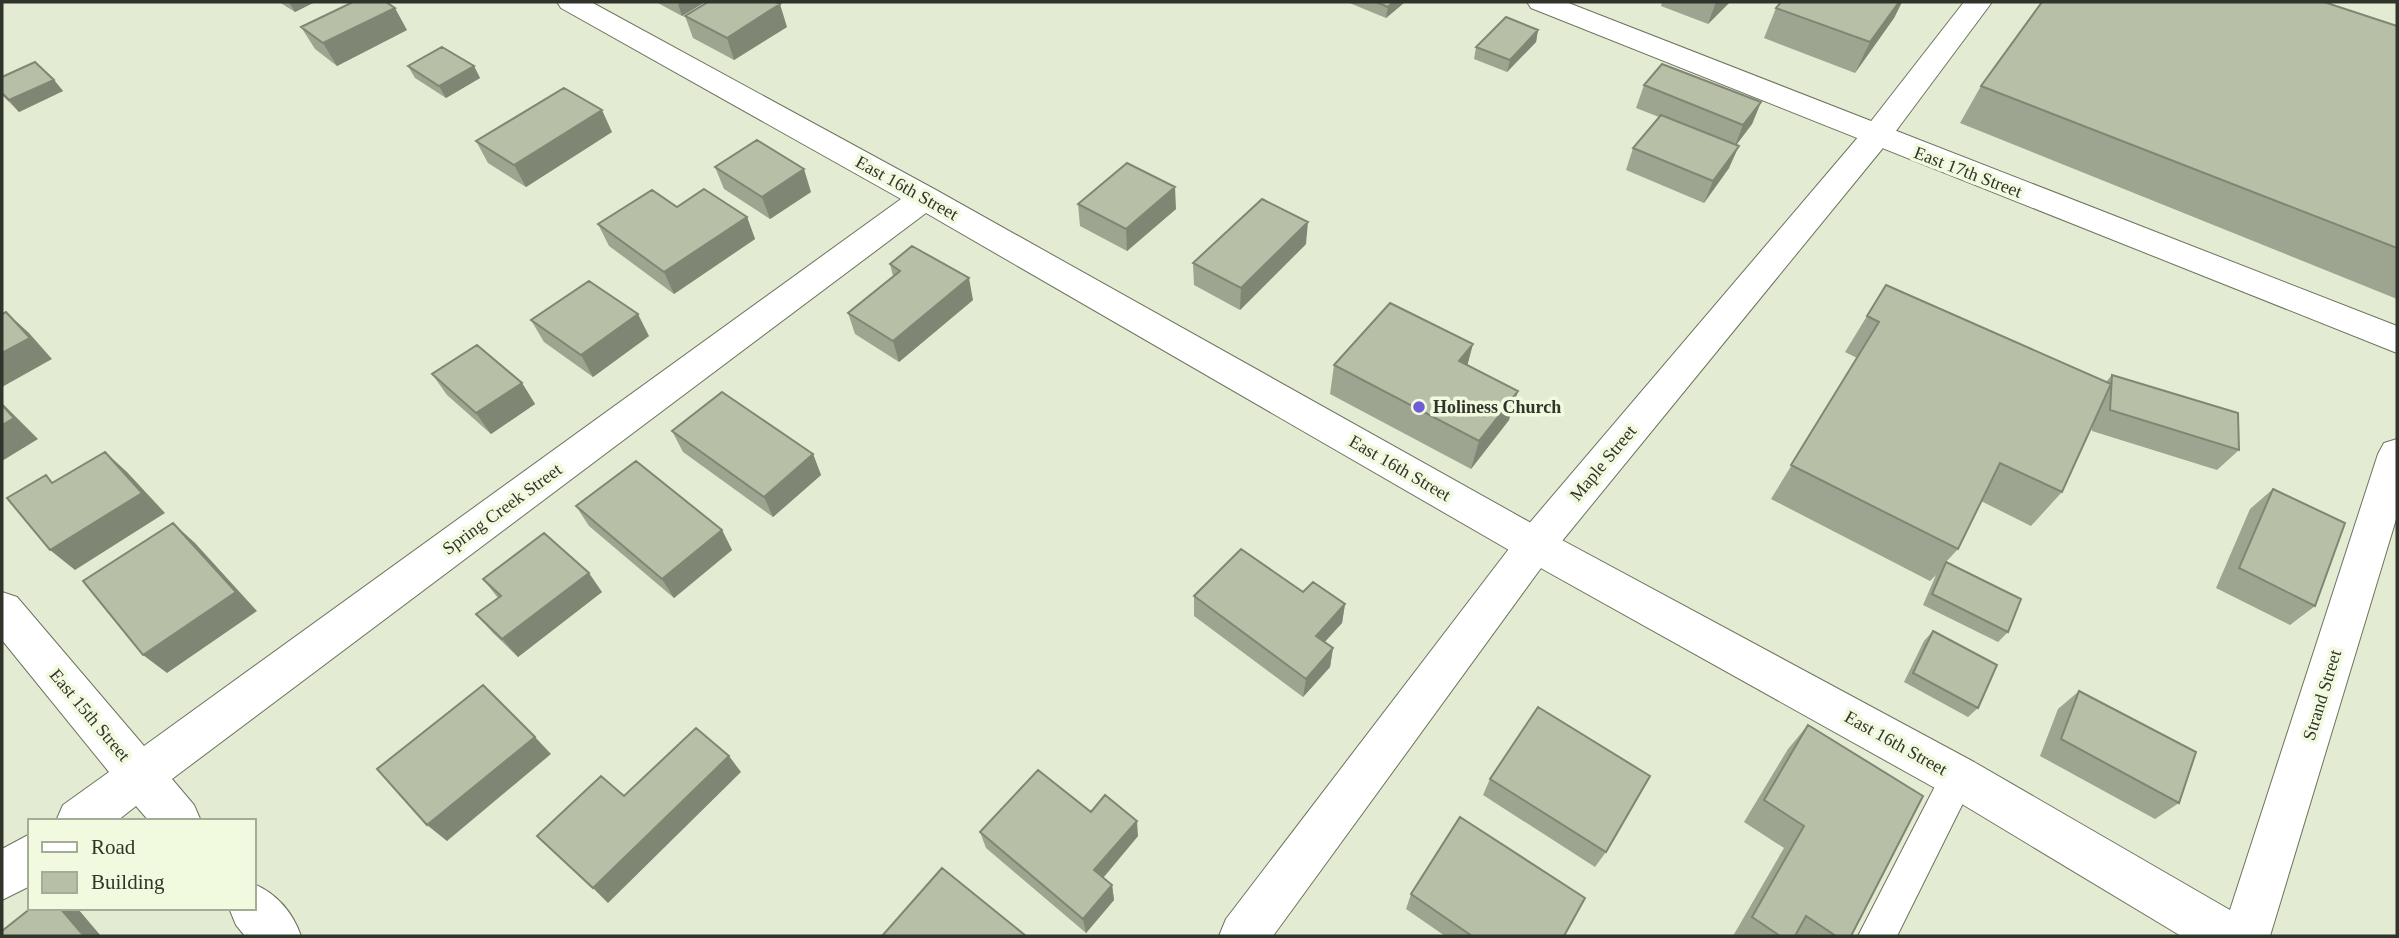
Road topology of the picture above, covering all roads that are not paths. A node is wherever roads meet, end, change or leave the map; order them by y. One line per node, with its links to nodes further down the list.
1 (571, 2): 5 (street, East 16th Street)
2 (1541, 2): 4 (street, East 17th Street)
3 (1978, 2): 4 (street, Maple Street)
4 (1876, 136): 6 (street, East 17th Street); 8 (street, Maple Street)
5 (925, 198): 8 (street, East 16th Street); 10 (street, Spring Creek Street)
6 (2397, 340)
7 (2397, 454): 21 (street, Strand Street)
8 (1535, 545): 11 (street, East 16th Street); 18 (street, Maple Street)
9 (2, 610): 10 (street, East 15th Street)
10 (140, 776): 12 (street, Spring Creek Street); 13 (street, East 15th Street)
11 (1958, 776): 19 (lane); 20 (street, East 16th Street)
12 (82, 819)
13 (176, 819)
14 (28, 858): 15 (street)
15 (2, 877)
16 (255, 910): 17 (street)
17 (277, 936)
18 (1243, 936)
19 (1877, 936)
20 (2227, 936)
21 (2246, 936)

